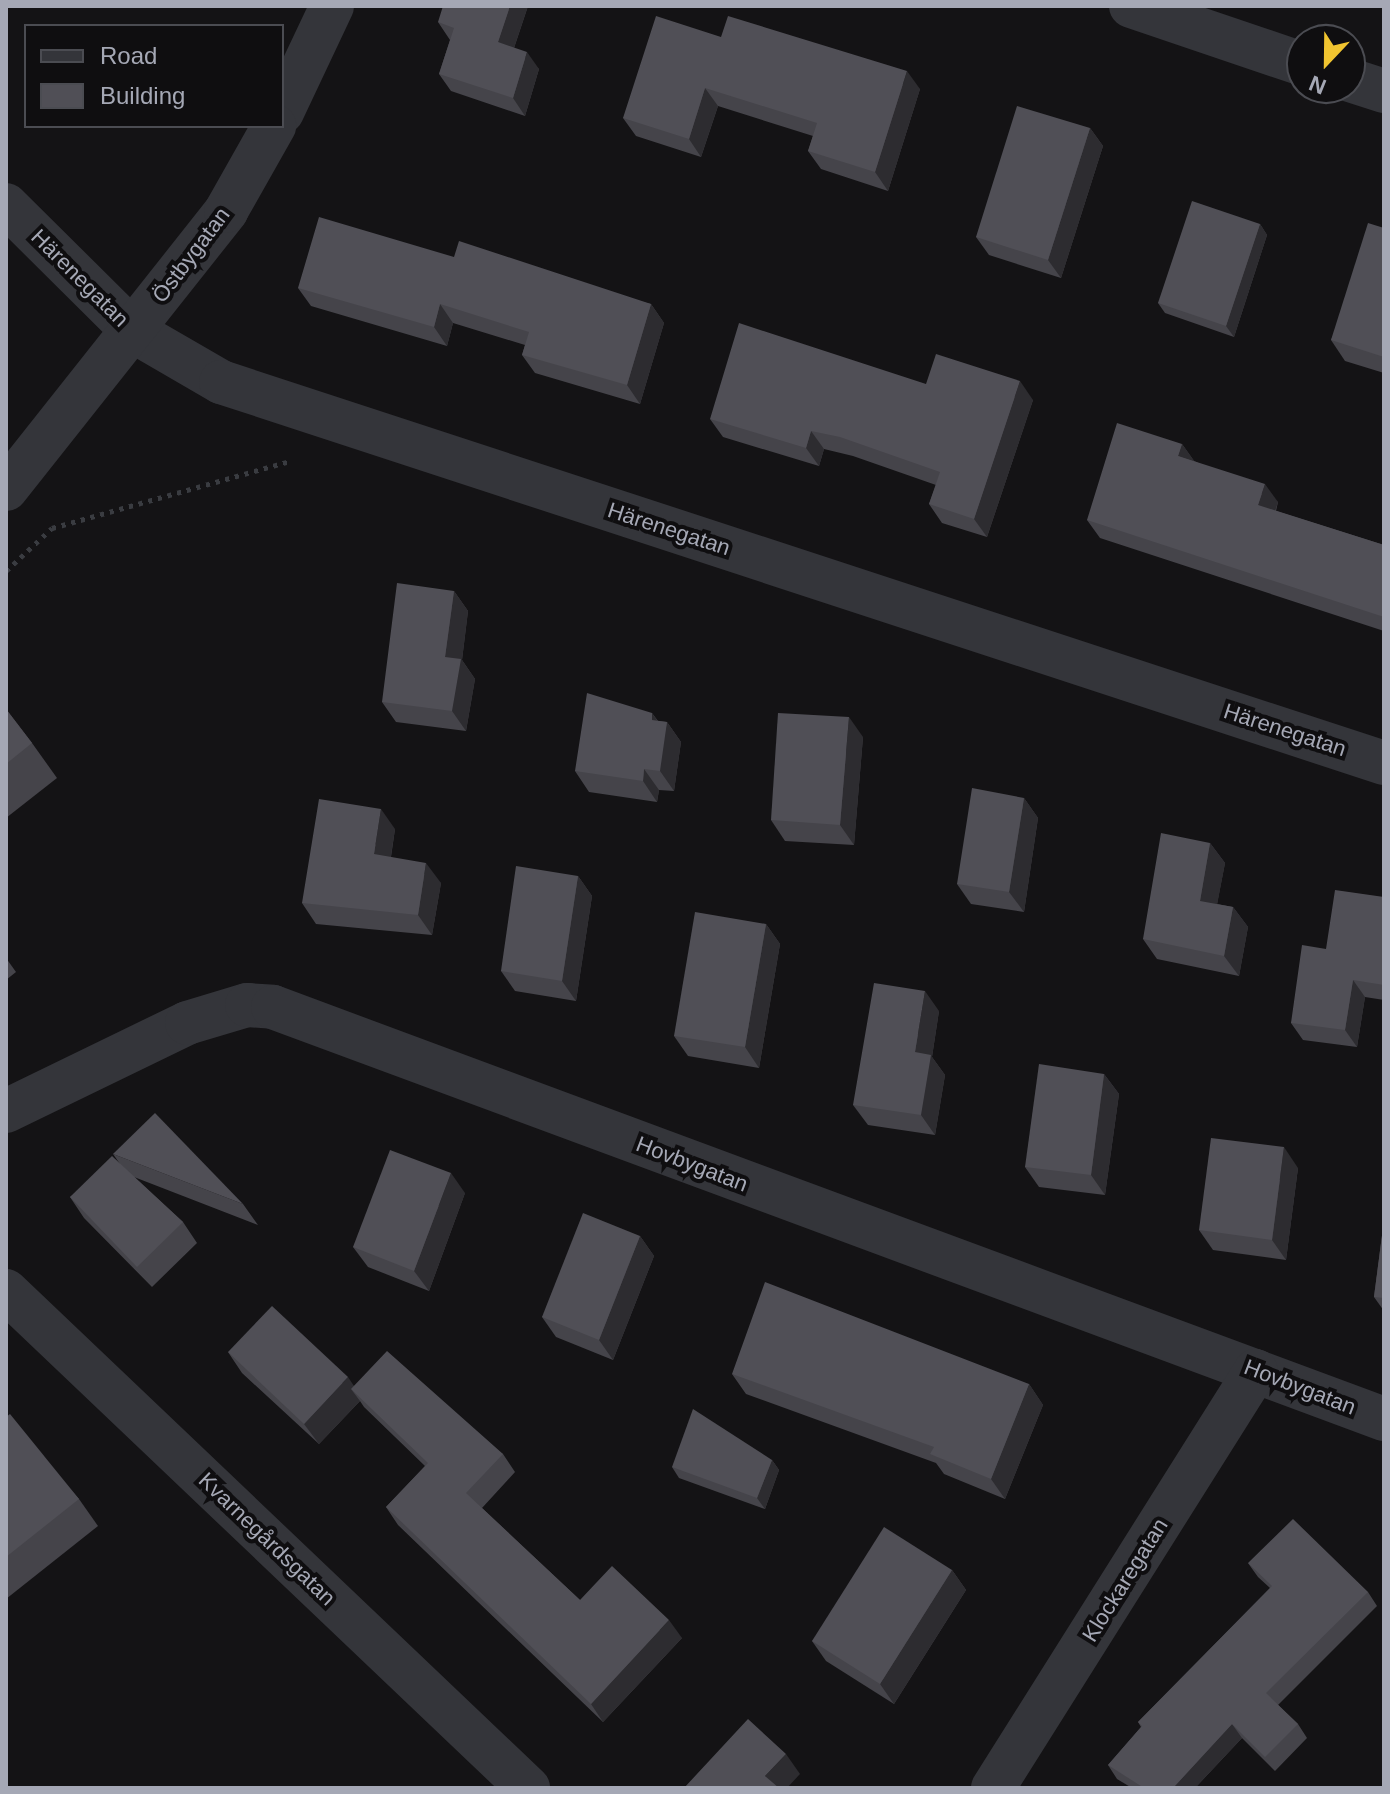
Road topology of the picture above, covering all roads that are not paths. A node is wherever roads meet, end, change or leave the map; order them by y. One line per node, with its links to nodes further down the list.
1 (332, 6): 4 (street)
2 (1131, 6): 3 (street)
3 (1286, 59)
4 (284, 108)
5 (273, 128): 7 (street, Östbygatan)
6 (6, 205): 7 (street, Härenegatan)
7 (133, 331): 8 (street, Östbygatan); 9 (street, Härenegatan)
8 (6, 489)
9 (1384, 763)
10 (6, 1111): 12 (street, Hovbygatan)
11 (6, 1291): 14 (street, Kvarnegårdsgatan)
12 (1256, 1371): 13 (street, Hovbygatan); 15 (street, Klockaregatan)
13 (1384, 1419)
14 (528, 1788)
15 (993, 1788)

